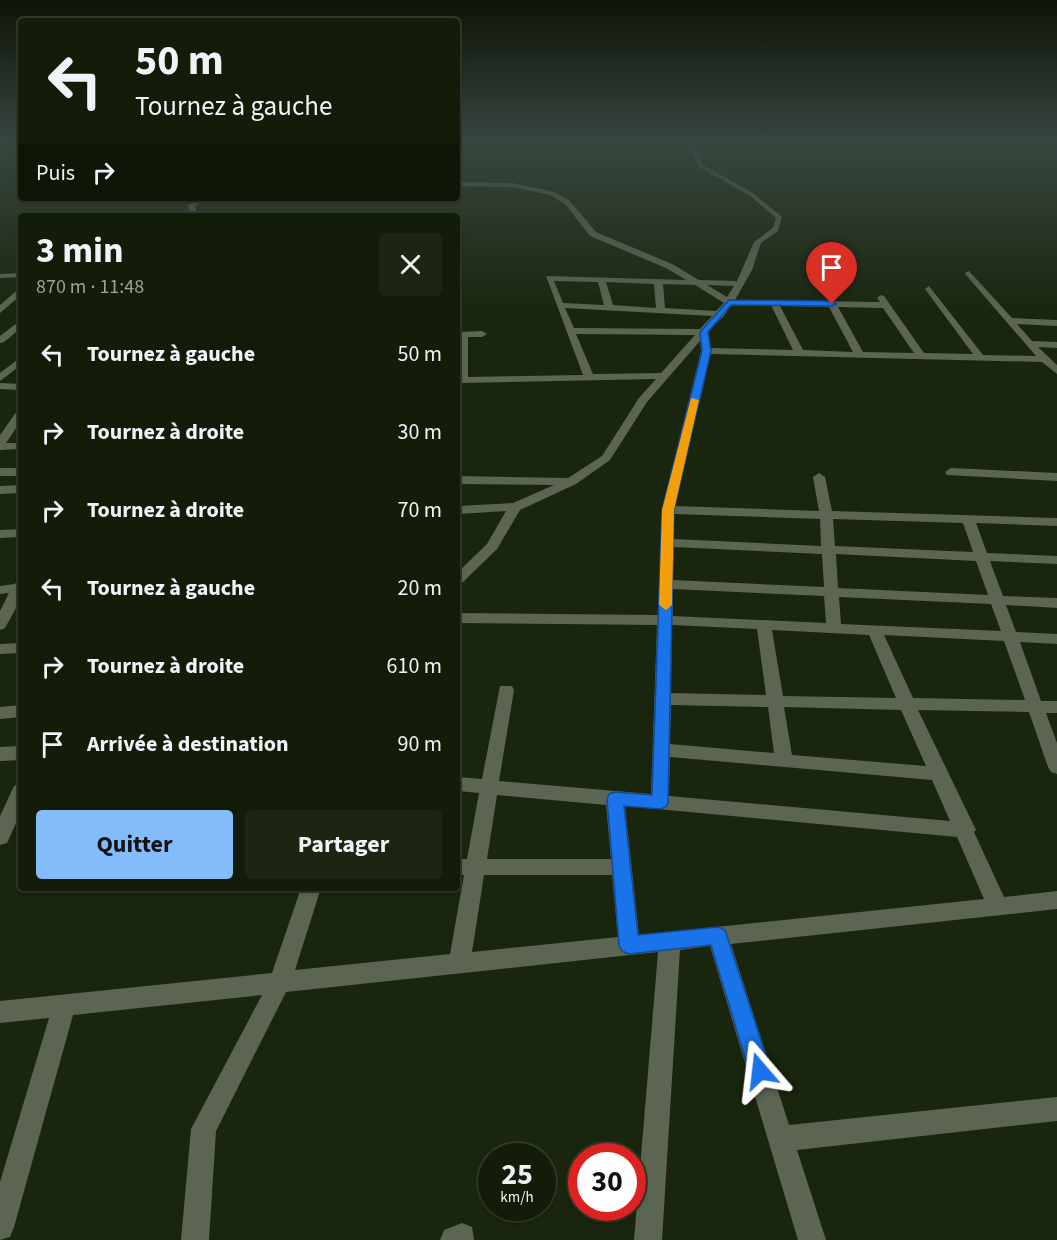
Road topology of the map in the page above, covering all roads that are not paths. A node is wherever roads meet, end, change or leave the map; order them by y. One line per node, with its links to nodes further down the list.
1 (565, 199): 12 (street)
2 (757, 199): 13 (street)
3 (189, 201): 5 (street)
4 (198, 201): 5 (street)
5 (190, 206): 6 (street)
6 (194, 213)
7 (969, 273): 26 (street)
8 (18, 275): 9 (street)
9 (0, 276)
10 (601, 279): 11 (street); 20 (street); 21 (street)
11 (658, 280): 12 (street); 24 (street)
12 (697, 282): 13 (street); 17 (street)
13 (740, 284): 17 (street)
14 (929, 289): 42 (street)
15 (16, 299): 16 (street); 23 (street)
16 (0, 300)
17 (729, 302): 18 (street); 25 (street)
18 (774, 303): 19 (street); 39 (street)
19 (832, 304): 40 (street); 41 (street)
20 (561, 305): 21 (street); 29 (street)
21 (609, 307): 22 (street)
22 (620, 308): 24 (street); 30 (street)
23 (0, 310)
24 (661, 310): 25 (street)
25 (720, 314): 31 (street)
26 (1011, 321): 27 (street); 36 (street)
27 (1057, 323)
28 (18, 325): 34 (street)
29 (572, 331): 30 (street); 47 (street)
30 (632, 331): 31 (street)
31 (704, 332): 38 (street); 46 (street)
32 (482, 334): 33 (street)
33 (460, 335): 49 (street)
34 (1, 340): 35 (street)
35 (18, 340)
36 (1029, 344): 37 (street); 43 (street)
37 (1057, 345)
38 (706, 351): 39 (street); 67 (street)
39 (800, 354): 40 (street)
40 (860, 355): 41 (street)
41 (921, 356): 42 (street)
42 (980, 357): 43 (street)
43 (1044, 359): 45 (street)
44 (18, 363): 48 (street)
45 (1056, 370)
46 (664, 376): 47 (street); 62 (street)
47 (589, 377): 49 (street)
48 (0, 378)
49 (460, 380)
50 (0, 386): 51 (street)
51 (18, 387)
52 (18, 417): 53 (street)
53 (0, 443)
54 (18, 446): 55 (street)
55 (0, 447)
56 (0, 472): 57 (street)
57 (18, 472)
58 (951, 472): 60 (street)
59 (819, 477): 68 (street)
60 (1057, 477)
61 (460, 480): 62 (street)
62 (572, 481): 65 (street)
63 (18, 489): 64 (street)
64 (0, 490)
65 (515, 507): 66 (street); 77 (street)
66 (460, 510)
67 (668, 510): 68 (street); 73 (street)
68 (826, 515): 69 (street); 74 (street)
69 (968, 520): 70 (street); 75 (street)
70 (1057, 522)
71 (18, 533): 72 (street)
72 (0, 534)
73 (668, 543): 74 (street); 78 (street)
74 (829, 550): 75 (street); 82 (street)
75 (981, 556): 76 (street); 83 (street)
76 (1057, 560)
77 (460, 577)
78 (667, 584): 82 (street); 86 (street)
79 (18, 588): 80 (street)
80 (0, 590)
81 (18, 592): 87 (street)
82 (832, 592): 83 (street); 89 (street)
83 (998, 601): 84 (street); 91 (street)
84 (1057, 603)
85 (460, 618): 86 (street)
86 (665, 620): 88 (street); 96 (street)
87 (0, 625)
88 (764, 625): 89 (street); 97 (street)
89 (834, 628): 90 (street)
90 (875, 632): 91 (street); 98 (street)
91 (1010, 637): 92 (street); 99 (street)
92 (1057, 639)
93 (18, 648): 94 (street)
94 (0, 649)
95 (506, 690): 110 (street)
96 (662, 699): 97 (street); 103 (street)
97 (776, 702): 98 (street); 106 (street)
98 (908, 705): 99 (street); 108 (street)
99 (1035, 706): 100 (street); 107 (street)
100 (1057, 707)
101 (18, 711): 102 (street)
102 (0, 713)
103 (661, 750): 106 (street); 113 (street)
104 (18, 753): 105 (street)
105 (0, 754)
106 (784, 761): 108 (street)
107 (1057, 767)
108 (940, 774): 114 (street)
109 (460, 784): 110 (street)
110 (490, 787): 112 (street); 116 (street)
111 (18, 798): 115 (street)
112 (615, 799): 113 (street); 117 (street)
113 (660, 803): 114 (street)
114 (966, 830): 120 (street)
115 (0, 837)
116 (466, 867): 117 (street); 124 (street)
117 (620, 867): 123 (street)
118 (310, 891): 125 (street)
119 (1057, 900): 120 (street)
120 (998, 906): 121 (street)
121 (718, 936): 122 (street); 129 (street)
122 (670, 941): 123 (street); 132 (street)
123 (629, 945): 124 (street)
124 (459, 963): 125 (street)
125 (280, 982): 126 (street); 131 (street)
126 (64, 1005): 127 (street); 130 (street)
127 (0, 1012)
128 (1057, 1109): 129 (street)
129 (781, 1139): 133 (street)
130 (0, 1227)
131 (195, 1240)
132 (648, 1240)
133 (812, 1240)

